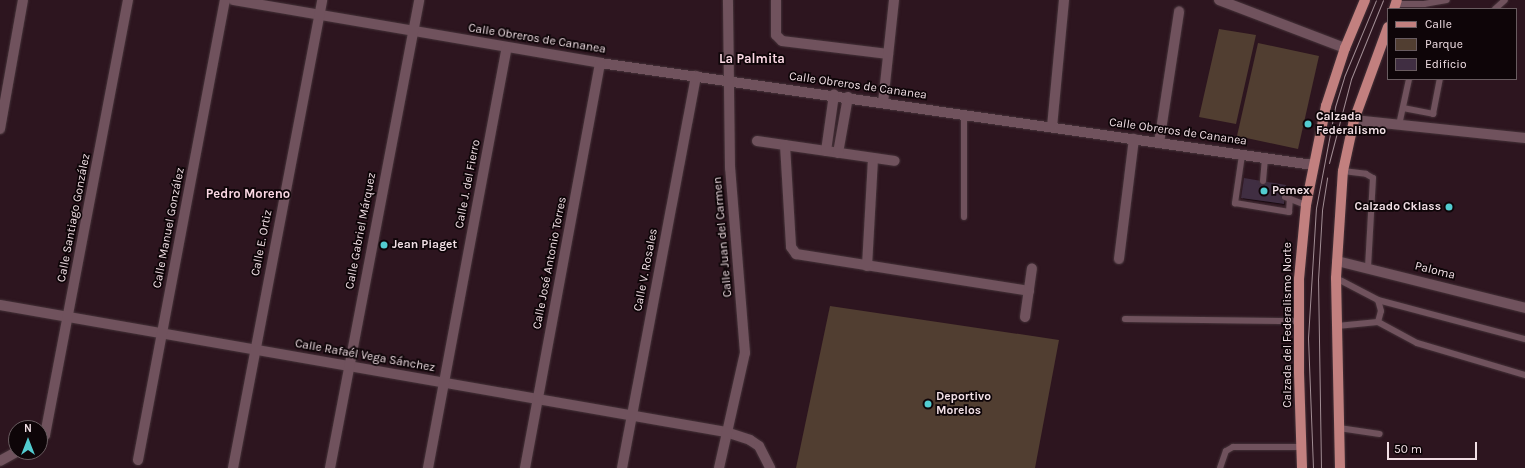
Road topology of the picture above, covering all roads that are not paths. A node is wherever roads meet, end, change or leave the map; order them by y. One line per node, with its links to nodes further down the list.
1 (23, 0): 37 (street)
2 (128, 0): 64 (street, Calle Santiago González)
3 (225, 0): 70 (street, Calle Manuel González)
4 (233, 0): 18 (street, Calle Obreros de Cananea)
5 (322, 0): 18 (street, Calle E. Ortiz)
6 (419, 0): 19 (street, Calle Gabriel Márquez)
7 (728, 0): 28 (street, Calle Juan del Carmen)
8 (776, 0): 23 (street)
9 (894, 0): 23 (street)
10 (1064, 0): 36 (street)
11 (1219, 0): 22 (street)
12 (1447, 0): 15 (lane)
13 (1505, 0): 16 (lane)
14 (1362, 3): 22 (main road, Calzada del Federalismo Norte)
15 (1396, 4)
16 (1496, 8)
17 (1179, 12): 41 (street)
18 (319, 15): 19 (street, Calle Obreros de Cananea); 72 (street, Calle E. Ortiz)
19 (414, 31): 21 (street, Calle Obreros de Cananea); 73 (street, Calle Gabriel Márquez)
20 (1387, 33): 34 (main road)
21 (507, 47): 24 (street, Calle Obreros de Cananea); 75 (street, Calle J. del Fierro)
22 (1345, 48): 49 (main road, Calzada del Federalismo Norte)
23 (888, 54): 31 (street)
24 (600, 63): 25 (street, Calle Obreros de Cananea); 76 (street, Calle José Antonio Torres)
25 (696, 76): 28 (street, Calle Obreros de Cananea); 77 (street, Calle V. Rosales)
26 (1409, 80): 32 (lane)
27 (1440, 80): 32 (lane)
28 (729, 81): 29 (street, Calle Obreros de Cananea); 80 (street, Calle Juan del Carmen)
29 (834, 95): 30 (street, Calle Obreros de Cananea); 43 (street)
30 (848, 97): 31 (street, Calle Obreros de Cananea); 44 (street)
31 (883, 103): 33 (street, Calle Obreros de Cananea)
32 (1403, 108): 35 (lane)
33 (964, 114): 36 (street, Calle Obreros de Cananea); 53 (lane)
34 (1354, 120): 35 (street); 50 (main road)
35 (1399, 125): 38 (street)
36 (1052, 127): 39 (street, Calle Obreros de Cananea)
37 (0, 129)
38 (1525, 138)
39 (1134, 139): 41 (street, Calle Obreros de Cananea); 54 (street)
40 (757, 141): 42 (street)
41 (1159, 143): 45 (street, Calle Obreros de Cananea)
42 (785, 145): 43 (street); 56 (street)
43 (826, 151): 44 (street)
44 (838, 153): 46 (street)
45 (1242, 155): 47 (street, Calle Obreros de Cananea); 52 (lane)
46 (873, 158): 48 (street); 56 (street)
47 (1265, 158): 49 (street, Calle Obreros de Cananea); 51 (lane)
48 (895, 161)
49 (1313, 165): 52 (main road, Calzada del Federalismo Norte)
50 (1343, 171): 55 (main road); 58 (lane)
51 (1263, 181)
52 (1306, 205): 67 (main road, Calzada del Federalismo Norte)
53 (964, 216)
54 (1119, 258)
55 (1337, 260): 58 (street, Paloma); 59 (main road)
56 (867, 266): 60 (street)
57 (1032, 268): 60 (street)
58 (1368, 268): 63 (street, Paloma)
59 (1336, 278): 61 (lane); 69 (main road)
60 (1029, 291): 65 (street)
61 (1378, 300): 68 (lane); 71 (lane)
62 (0, 305): 64 (street, Calle Rafaél Vega Sánchez)
63 (1525, 308)
64 (68, 317): 70 (street, Calle Rafaél Vega Sánchez); 78 (street, Calle Santiago González)
65 (1025, 317)
66 (1125, 319): 67 (lane)
67 (1299, 321): 82 (main road, Calzada del Federalismo Norte)
68 (1378, 322): 69 (lane); 74 (lane)
69 (1337, 326): 79 (main road)
70 (162, 333): 72 (street, Calle Rafaél Vega Sánchez); 83 (street, Calle Manuel González)
71 (1525, 339)
72 (254, 350): 73 (street, Calle Rafaél Vega Sánchez); 84 (street, Calle E. Ortiz)
73 (348, 366): 75 (street, Calle Rafaél Vega Sánchez); 85 (street, Calle Gabriel Márquez)
74 (1525, 375)
75 (444, 383): 76 (street, Calle Rafaél Vega Sánchez); 86 (street, Calle J. del Fierro)
76 (538, 399): 77 (street, Calle Rafaél Vega Sánchez); 87 (street, Calle José Antonio Torres)
77 (631, 416): 80 (street, Calle Rafaél Vega Sánchez); 88 (street, Calle V. Rosales)
78 (48, 420)
79 (1338, 428): 81 (lane); 93 (main road)
80 (726, 432): 89 (street, Calle Juan del Carmen); 90 (street, Calle Rafaél Vega Sánchez)
81 (1380, 434)
82 (1302, 447): 91 (lane); 92 (main road, Calzada del Federalismo Norte)
83 (138, 460)
84 (233, 468)
85 (330, 468)
86 (428, 468)
87 (525, 468)
88 (622, 468)
89 (719, 468)
90 (770, 468)
91 (1220, 468)
92 (1302, 468)
93 (1340, 468)

